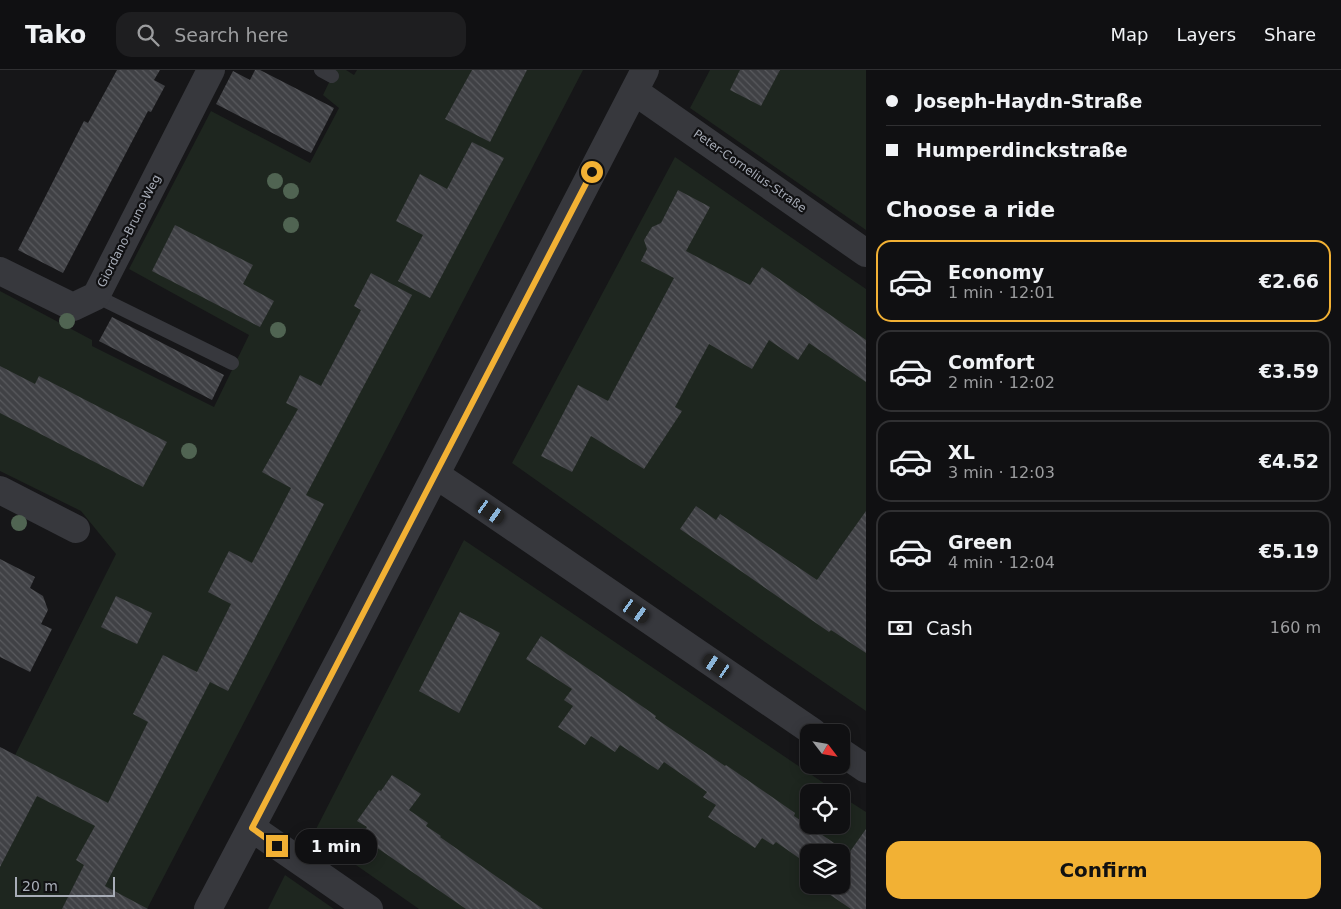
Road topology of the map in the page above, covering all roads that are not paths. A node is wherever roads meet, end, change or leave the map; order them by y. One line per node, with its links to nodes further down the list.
1 (212, 70): 5 (street, Giordano-Bruno-Weg)
2 (640, 80): 3 (street, Peter-Cornelius-Straße); 7 (street)
3 (866, 253)
4 (0, 271): 5 (street, Giordano-Bruno-Weg)
5 (96, 296): 6 (lane)
6 (232, 363)
7 (436, 475): 10 (street); 13 (street)
8 (0, 490): 9 (street)
9 (76, 529)
10 (801, 724)
11 (850, 758): 12 (street)
12 (866, 769)
13 (252, 828): 14 (street); 15 (street)
14 (208, 909)
15 (369, 909)

